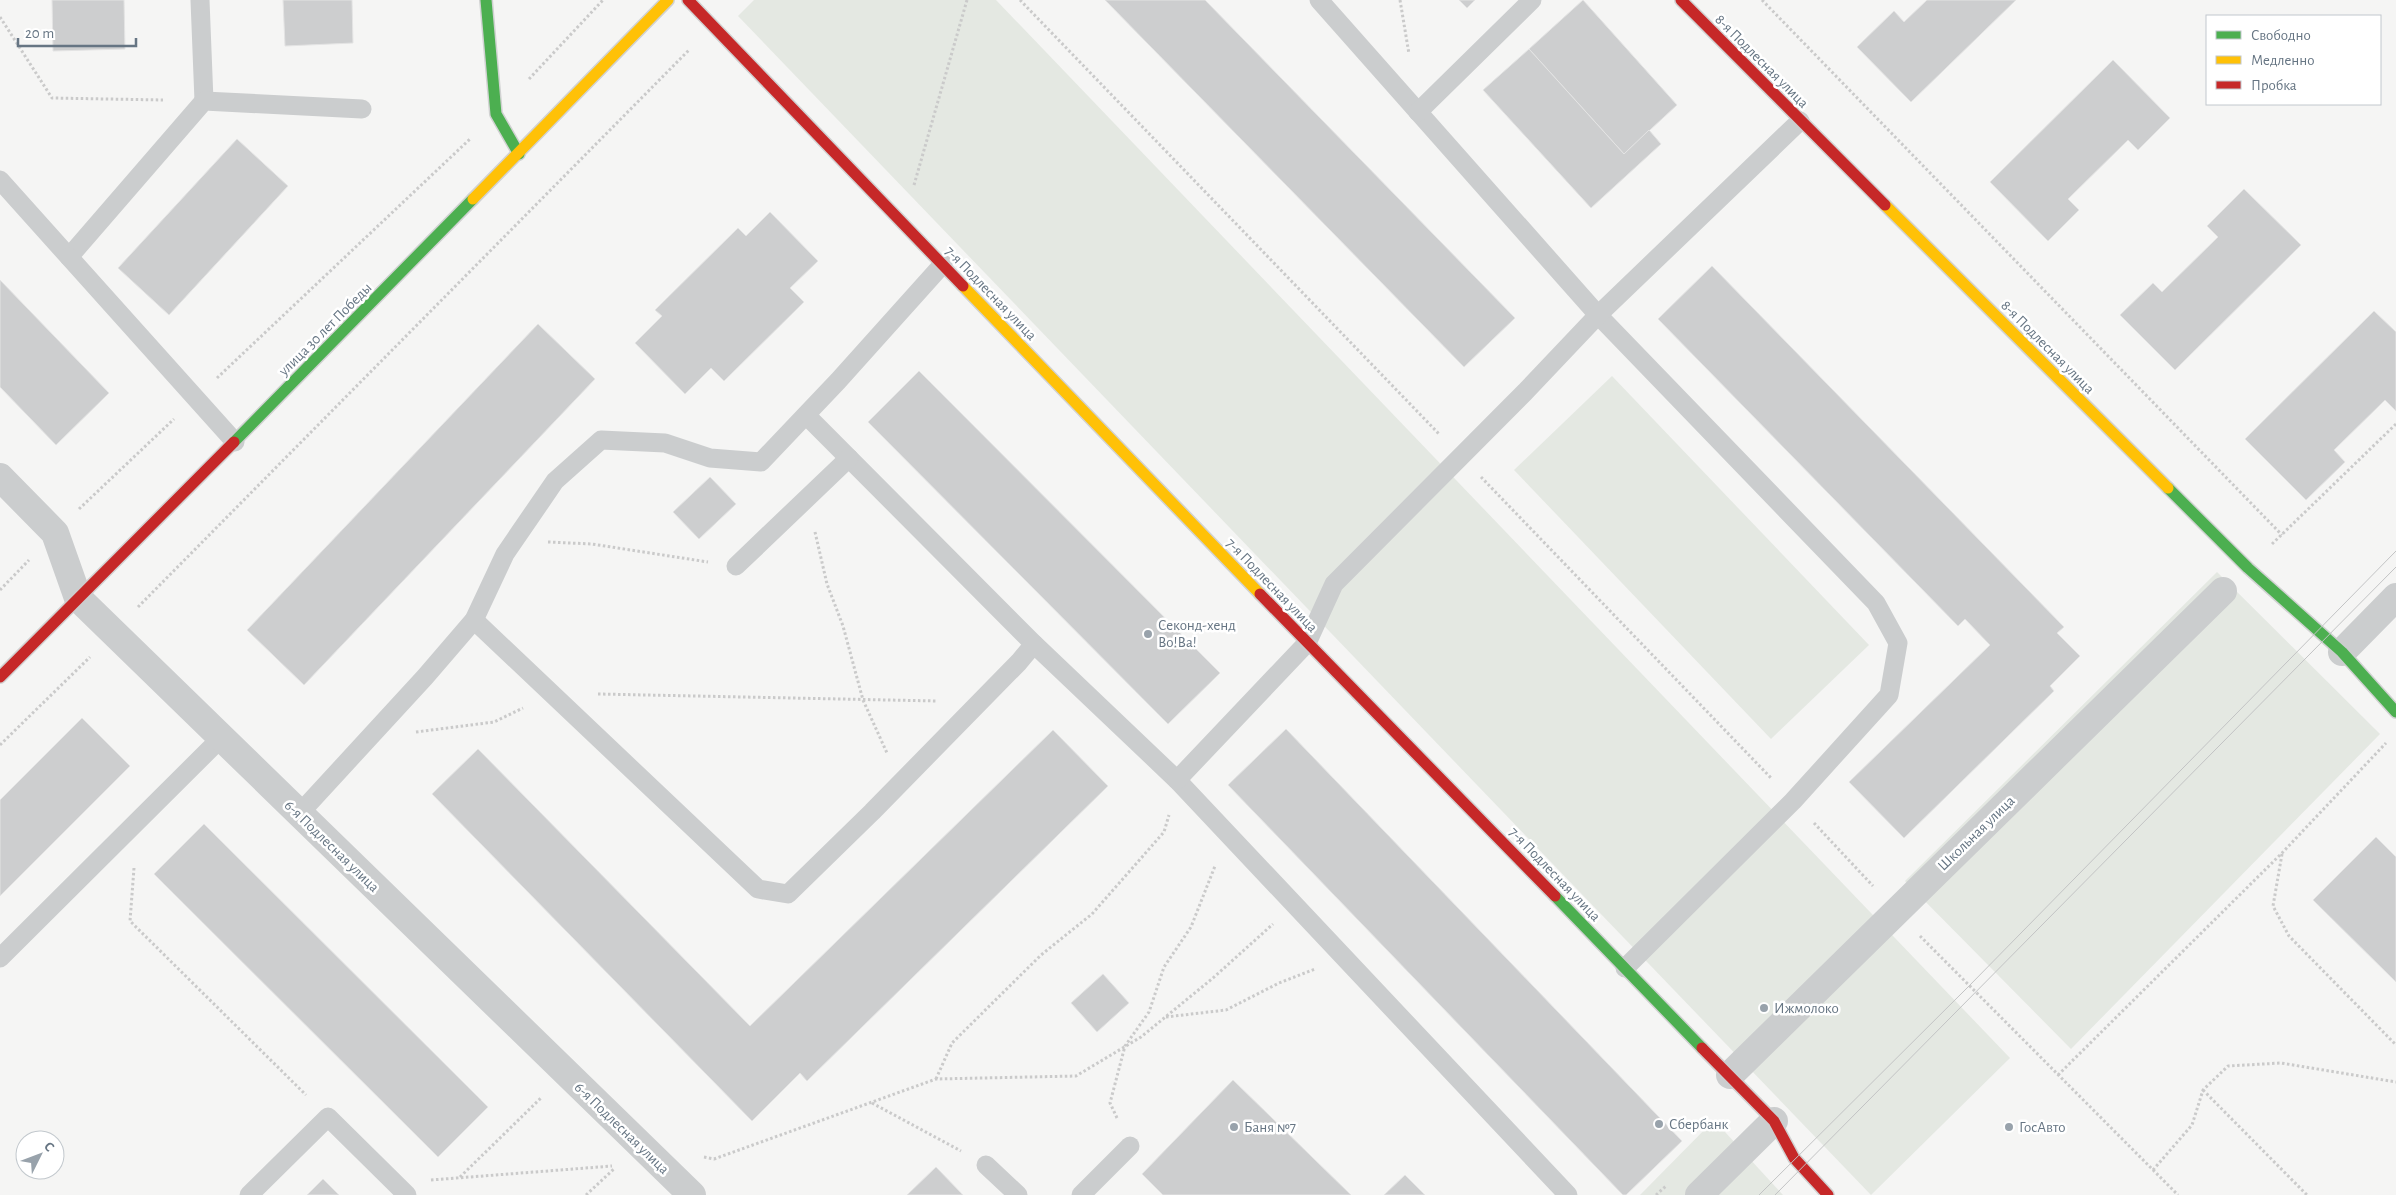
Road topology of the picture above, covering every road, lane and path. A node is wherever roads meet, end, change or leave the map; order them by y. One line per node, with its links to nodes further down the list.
1 (200, 0): 14 (lane)
2 (486, 0): 17 (street)
3 (603, 0): 17 (path)
4 (668, 0): 19 (street, улица 30 лет Победы)
5 (688, 0): 13 (street, 7-я Подлесная улица)
6 (967, 0): 21 (path)
7 (1020, 0): 29 (path)
8 (1319, 0): 16 (lane)
9 (1532, 0): 16 (lane)
10 (1681, 0): 18 (street, 8-я Подлесная улица)
11 (1762, 0): 34 (path)
12 (0, 17): 14 (path)
13 (713, 27): 21 (street, 7-я Подлесная улица); 43 (path)
14 (204, 101): 15 (lane); 22 (lane)
15 (362, 108)
16 (1418, 112): 24 (lane)
17 (496, 114): 19 (street); 25 (path)
18 (1800, 122): 24 (lane); 37 (street, 8-я Подлесная улица)
19 (519, 154): 28 (street, улица 30 лет Победы)
20 (0, 180): 22 (lane)
21 (902, 225): 23 (street, 7-я Подлесная улица)
22 (69, 257): 25 (lane)
23 (943, 264): 26 (lane); 44 (street, 7-я Подлесная улица)
24 (1598, 315): 29 (lane); 58 (lane)
25 (196, 398): 28 (lane); 33 (path)
26 (806, 415): 30 (lane); 35 (lane)
27 (2396, 424): 34 (path)
28 (235, 442): 41 (street, улица 30 лет Победы)
29 (1460, 456): 44 (lane); 58 (path)
30 (849, 458): 32 (lane); 45 (lane)
31 (0, 477): 33 (street, 6-я Подлесная улица)
32 (808, 498): 36 (lane); 49 (path)
33 (55, 534): 38 (path); 41 (street, 6-я Подлесная улица)
34 (2282, 534): 37 (path)
35 (514, 541): 36 (path); 42 (lane)
36 (736, 566)
37 (2248, 568): 46 (street, 8-я Подлесная улица)
38 (0, 590)
39 (2222, 591): 64 (street, Школьная улица)
40 (2396, 597): 46 (street)
41 (78, 598): 43 (street, 6-я Подлесная улица); 47 (street, улица 30 лет Победы)
42 (474, 620): 48 (lane); 52 (lane)
43 (113, 634): 53 (street, 6-я Подлесная улица); 55 (path)
44 (1307, 643): 56 (lane); 67 (street, 7-я Подлесная улица)
45 (1034, 644): 50 (lane); 56 (lane)
46 (2342, 652): 51 (street, 8-я Подлесная улица)
47 (0, 677)
48 (552, 693): 49 (path); 52 (path); 57 (lane)
49 (863, 700): 50 (path); 57 (path)
50 (980, 702): 57 (lane)
51 (2396, 712)
52 (369, 737): 59 (lane)
53 (221, 738): 59 (street, 6-я Подлесная улица); 60 (lane)
54 (2389, 739): 62 (path)
55 (0, 745)
56 (1177, 780): 61 (lane); 74 (path)
57 (900, 784)
58 (1793, 801): 64 (path); 67 (lane)
59 (299, 814): 71 (street, 6-я Подлесная улица)
60 (138, 820): 65 (lane); 78 (path)
61 (1216, 821): 63 (lane); 70 (path)
62 (2282, 853): 69 (path); 73 (path)
63 (1294, 905): 66 (lane); 68 (path)
64 (1897, 911): 72 (street, Школьная улица); 73 (path)
65 (0, 958)
66 (1344, 958): 68 (path); 91 (lane)
67 (1626, 968): 72 (street, 7-я Подлесная улица)
68 (1165, 1017): 70 (path)
69 (2396, 1045)
70 (1126, 1046): 74 (path); 80 (path)
71 (566, 1074): 85 (path); 89 (street, 6-я Подлесная улица)
72 (1730, 1075): 79 (street, 7-я Подлесная улица)
73 (2058, 1075): 84 (path)
74 (936, 1079): 77 (path)
75 (2396, 1082): 76 (path)
76 (2203, 1090): 84 (path); 95 (path)
77 (872, 1102): 81 (path); 82 (path)
78 (328, 1117): 86 (lane); 88 (lane)
79 (1774, 1121): 92 (street); 93 (street, 7-я Подлесная улица)
80 (1130, 1146): 87 (lane)
81 (696, 1155)
82 (986, 1165): 90 (lane)
83 (618, 1166): 85 (path)
84 (2153, 1170): 94 (path)
85 (460, 1177): 86 (path)
86 (401, 1189)
87 (1083, 1194)
88 (249, 1195)
89 (692, 1195)
90 (1018, 1195)
91 (1568, 1195)
92 (1700, 1195)
93 (1828, 1195)
94 (2178, 1195)
95 (2307, 1195)

